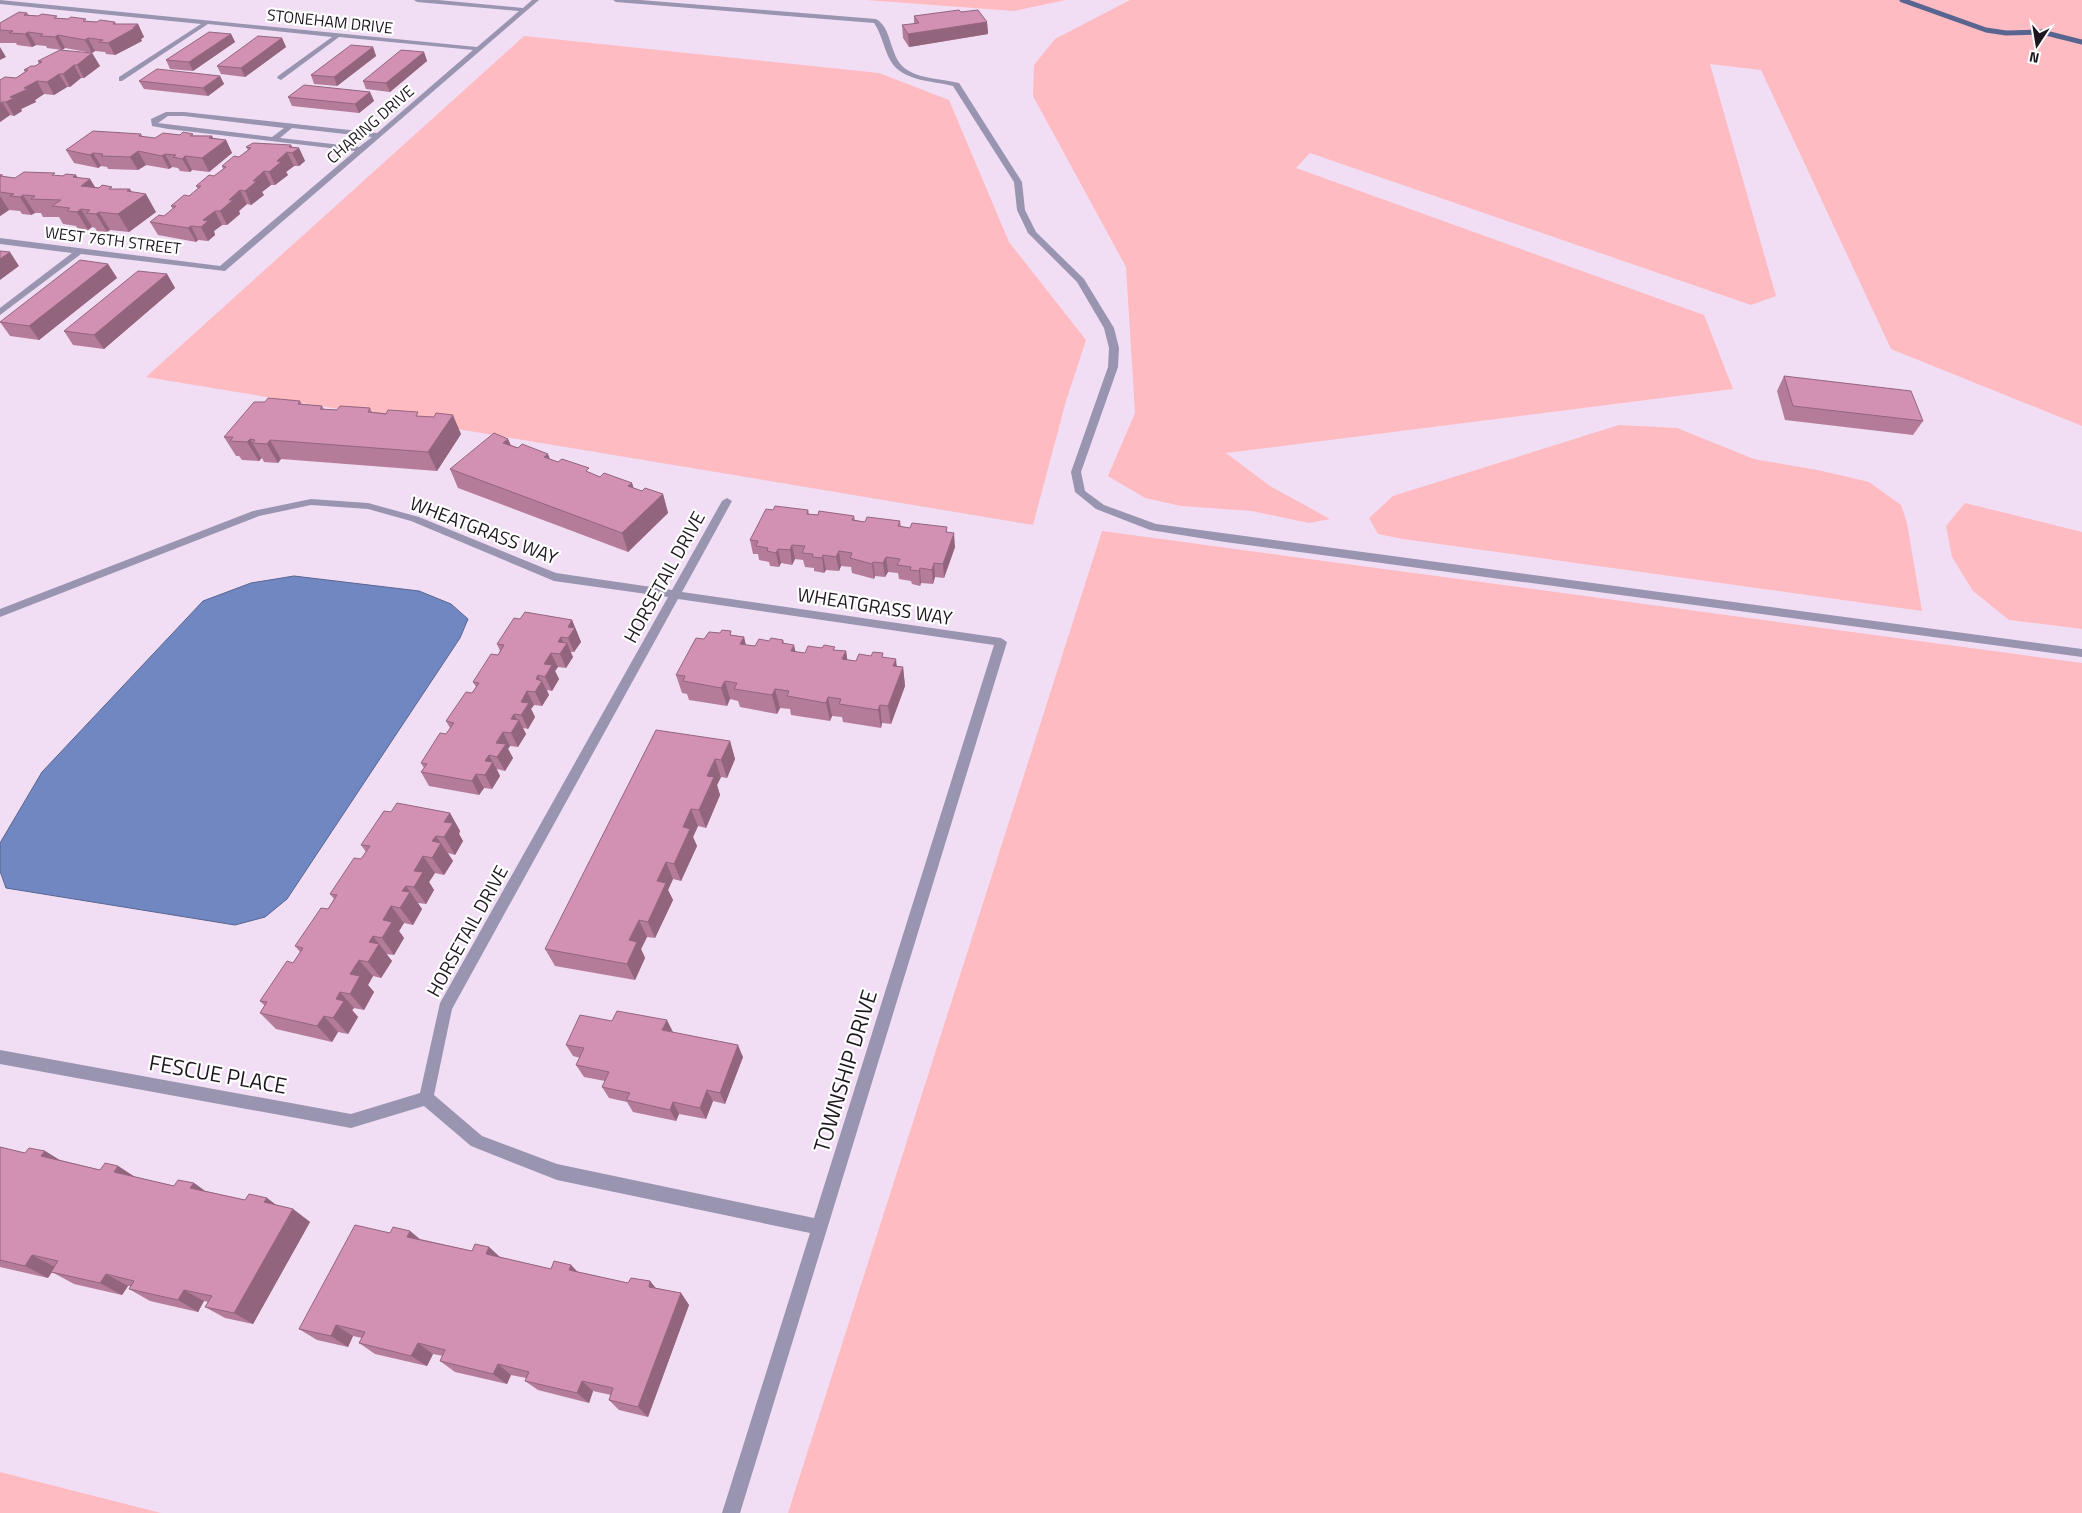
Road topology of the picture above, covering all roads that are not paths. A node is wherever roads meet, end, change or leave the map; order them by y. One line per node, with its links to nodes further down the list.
1 (417, 0): 5 (street)
2 (536, 0): 5 (street, CHARING DRIVE)
3 (616, 0): 23 (street)
4 (0, 2): 6 (street, STONEHAM DRIVE)
5 (524, 10): 8 (street, CHARING DRIVE)
6 (206, 23): 7 (street, STONEHAM DRIVE); 10 (street)
7 (337, 36): 8 (street, STONEHAM DRIVE); 9 (street)
8 (478, 49): 12 (street, CHARING DRIVE)
9 (281, 78)
10 (122, 79)
11 (290, 126): 12 (street); 13 (street); 13 (street)
12 (378, 135): 14 (street, CHARING DRIVE)
13 (273, 140): 14 (street)
14 (362, 150): 17 (street, CHARING DRIVE)
15 (0, 241): 16 (street, WEST 76TH STREET)
16 (79, 251): 17 (street, WEST 76TH STREET); 18 (street)
17 (222, 269)
18 (0, 312)
19 (727, 501): 20 (street, HORSETAIL DRIVE)
20 (676, 594): 21 (street, WHEATGRASS WAY); 22 (street, WHEATGRASS WAY); 25 (street, HORSETAIL DRIVE)
21 (0, 613)
22 (1001, 642): 26 (street, TOWNSHIP DRIVE)
23 (2082, 653)
24 (0, 1056): 25 (street, FESCUE PLACE)
25 (426, 1098): 26 (street)
26 (819, 1227): 27 (street, TOWNSHIP DRIVE)
27 (731, 1513)

